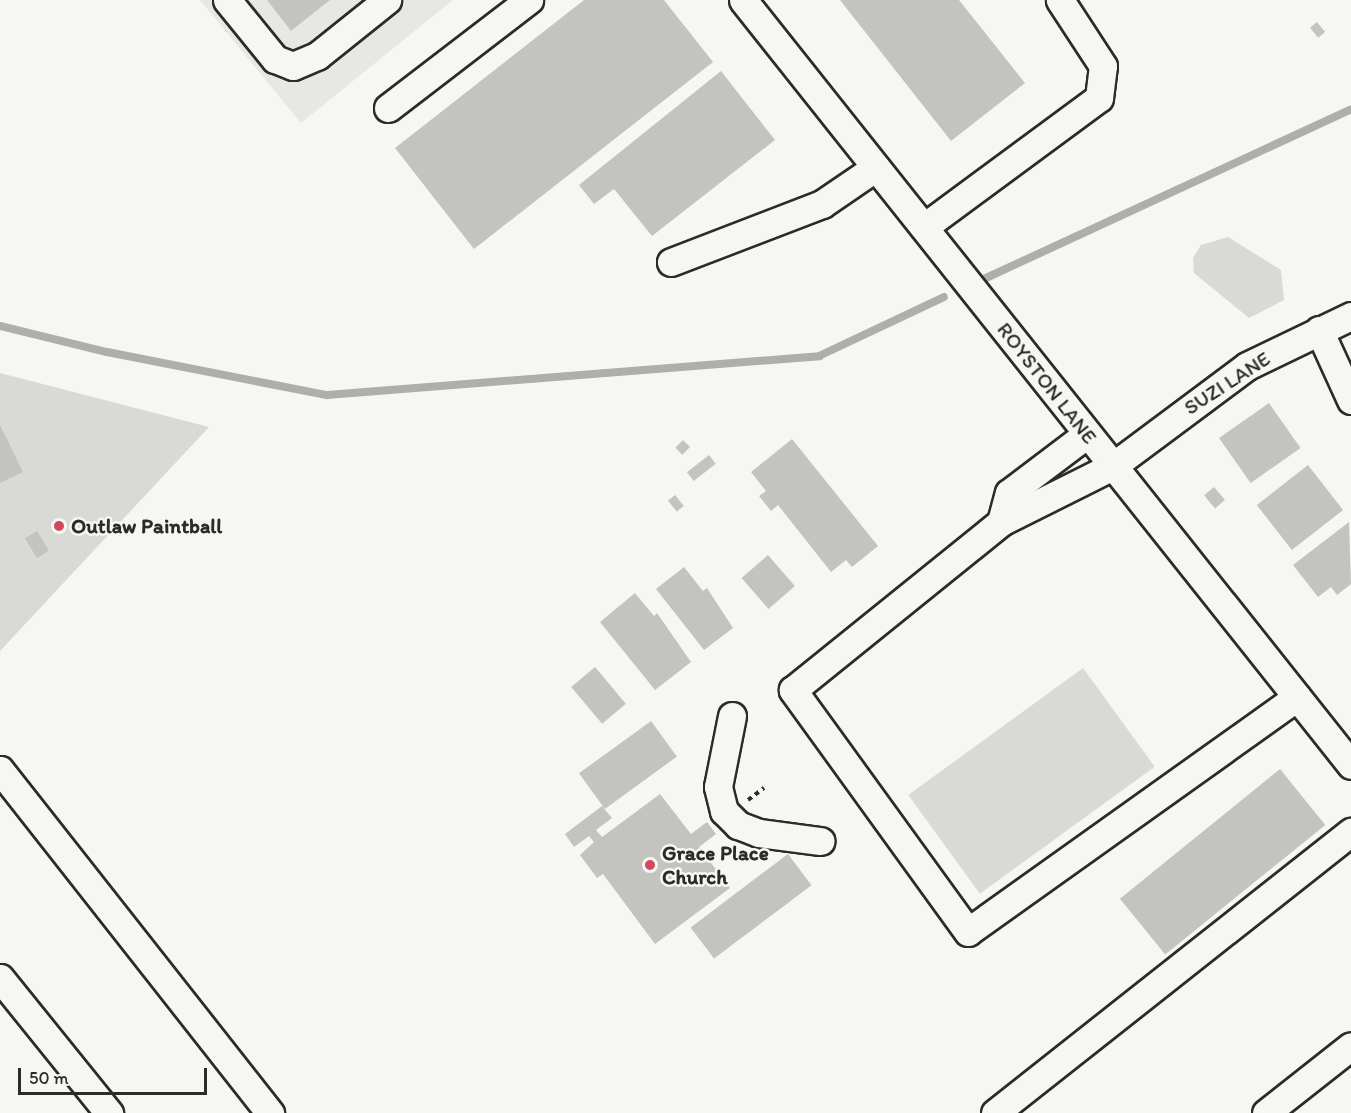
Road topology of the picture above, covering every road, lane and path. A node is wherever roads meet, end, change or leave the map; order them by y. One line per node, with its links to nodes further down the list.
1 (227, 0): 2 (street)
2 (387, 0)
3 (529, 0): 6 (street)
4 (743, 0): 7 (street, ROYSTON LANE)
5 (1060, 0): 8 (street)
6 (388, 108)
7 (876, 167): 8 (street, ROYSTON LANE); 9 (street)
8 (924, 228): 13 (street, ROYSTON LANE)
9 (671, 262)
10 (1351, 316): 11 (street, SUZI LANE)
11 (1319, 330): 12 (street); 14 (street, SUZI LANE)
12 (1351, 400)
13 (1087, 434): 14 (street, ROYSTON LANE); 15 (street)
14 (1113, 466): 15 (street, SUZI LANE); 16 (street, ROYSTON LANE)
15 (1000, 522): 16 (street, SUZI LANE)
16 (1297, 697): 18 (street, ROYSTON LANE)
17 (732, 716): 23 (street)
18 (1351, 765)
19 (0, 770): 27 (street)
20 (764, 788): 21 (path)
21 (741, 806)
22 (1351, 832): 28 (street)
23 (820, 842)
24 (0, 978): 26 (street)
25 (1351, 1046): 29 (street)
26 (109, 1113)
27 (270, 1113)
28 (995, 1113)
29 (1266, 1113)

